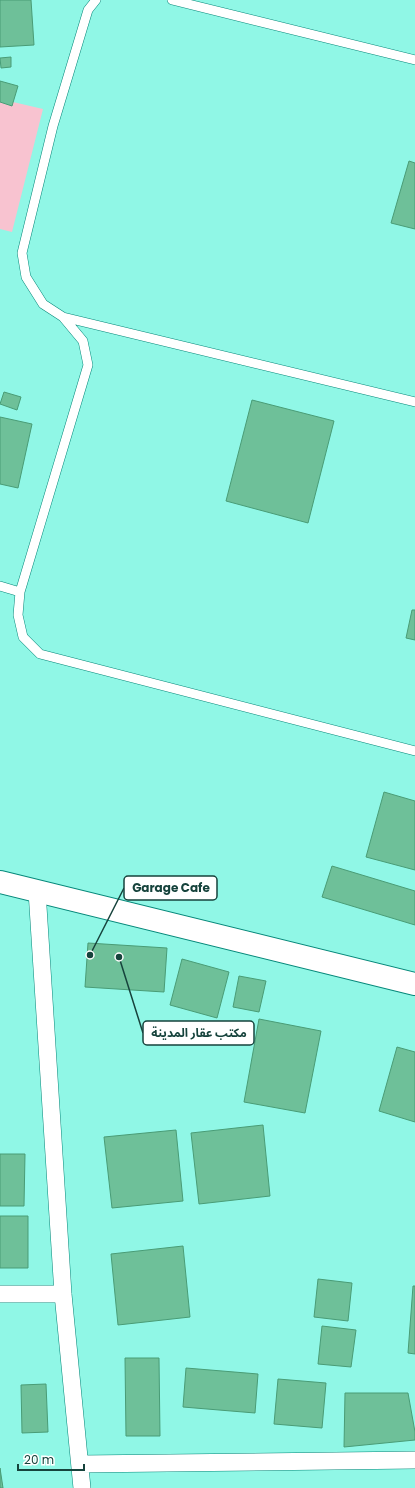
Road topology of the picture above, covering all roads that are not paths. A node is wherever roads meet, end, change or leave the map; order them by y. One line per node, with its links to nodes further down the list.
1 (96, 0): 4 (lane)
2 (172, 0): 3 (lane)
3 (415, 60)
4 (63, 317): 5 (lane); 7 (lane)
5 (415, 402)
6 (0, 586): 7 (lane)
7 (20, 592): 8 (lane)
8 (415, 751)
9 (0, 882): 10 (street)
10 (37, 891): 11 (street); 13 (street)
11 (415, 984)
12 (0, 1294): 13 (street)
13 (63, 1294): 15 (street)
14 (415, 1460): 15 (street)
15 (81, 1464): 16 (street)
16 (82, 1488)

